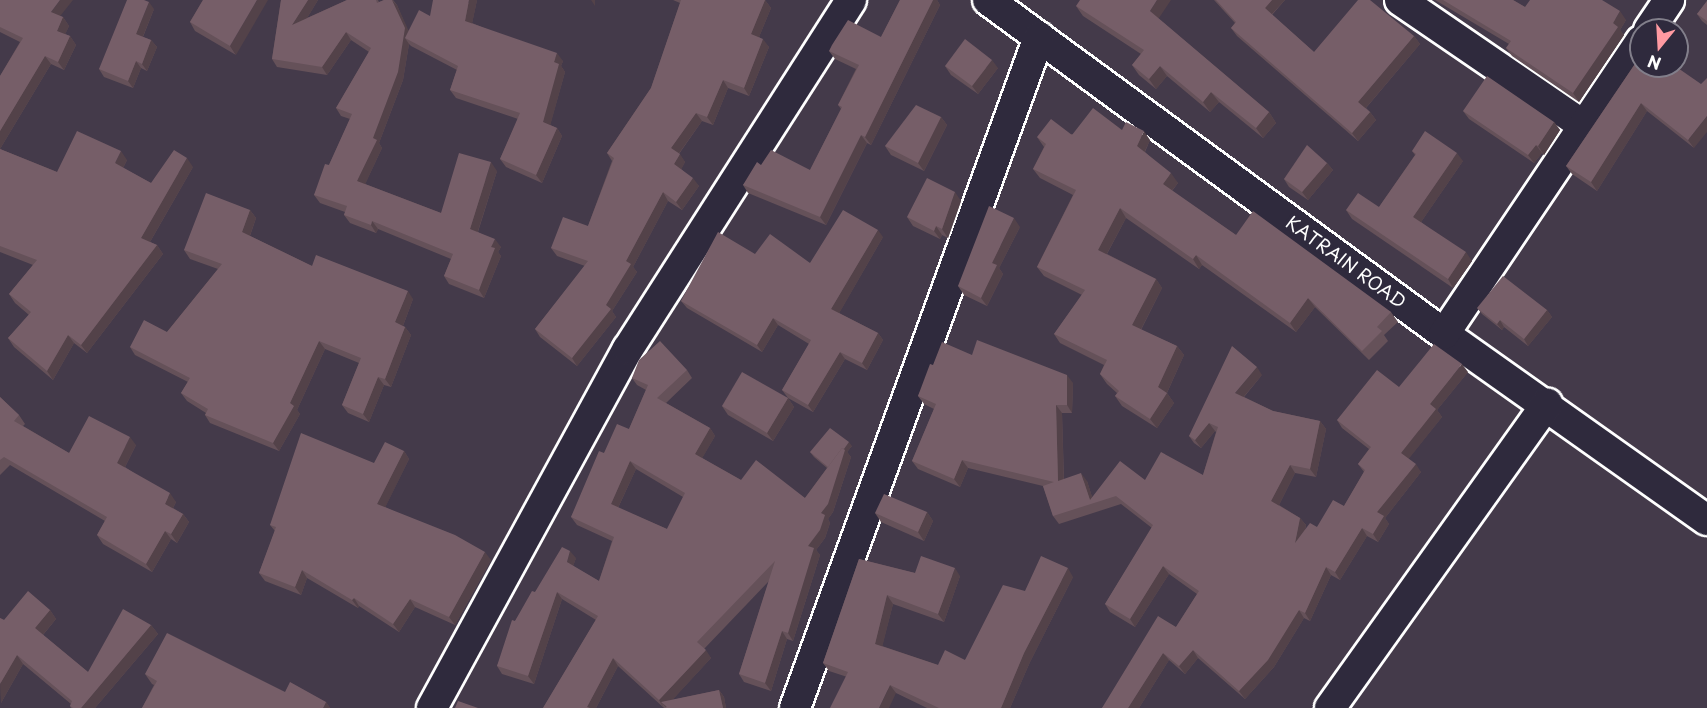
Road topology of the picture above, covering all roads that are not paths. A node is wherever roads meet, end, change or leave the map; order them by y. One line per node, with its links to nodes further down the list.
1 (851, 0): 12 (street)
2 (988, 0): 6 (street, KATRAIN ROAD)
3 (1400, 0): 8 (street)
4 (1669, 0): 5 (street)
5 (1657, 18)
6 (1039, 37): 9 (street, KATRAIN ROAD); 13 (street)
7 (1629, 59): 8 (street)
8 (1584, 126): 9 (street)
9 (1444, 334): 10 (street, KATRAIN ROAD)
10 (1547, 404): 11 (street, KATRAIN ROAD); 14 (street)
11 (1707, 520)
12 (432, 708)
13 (795, 708)
14 (1330, 708)

